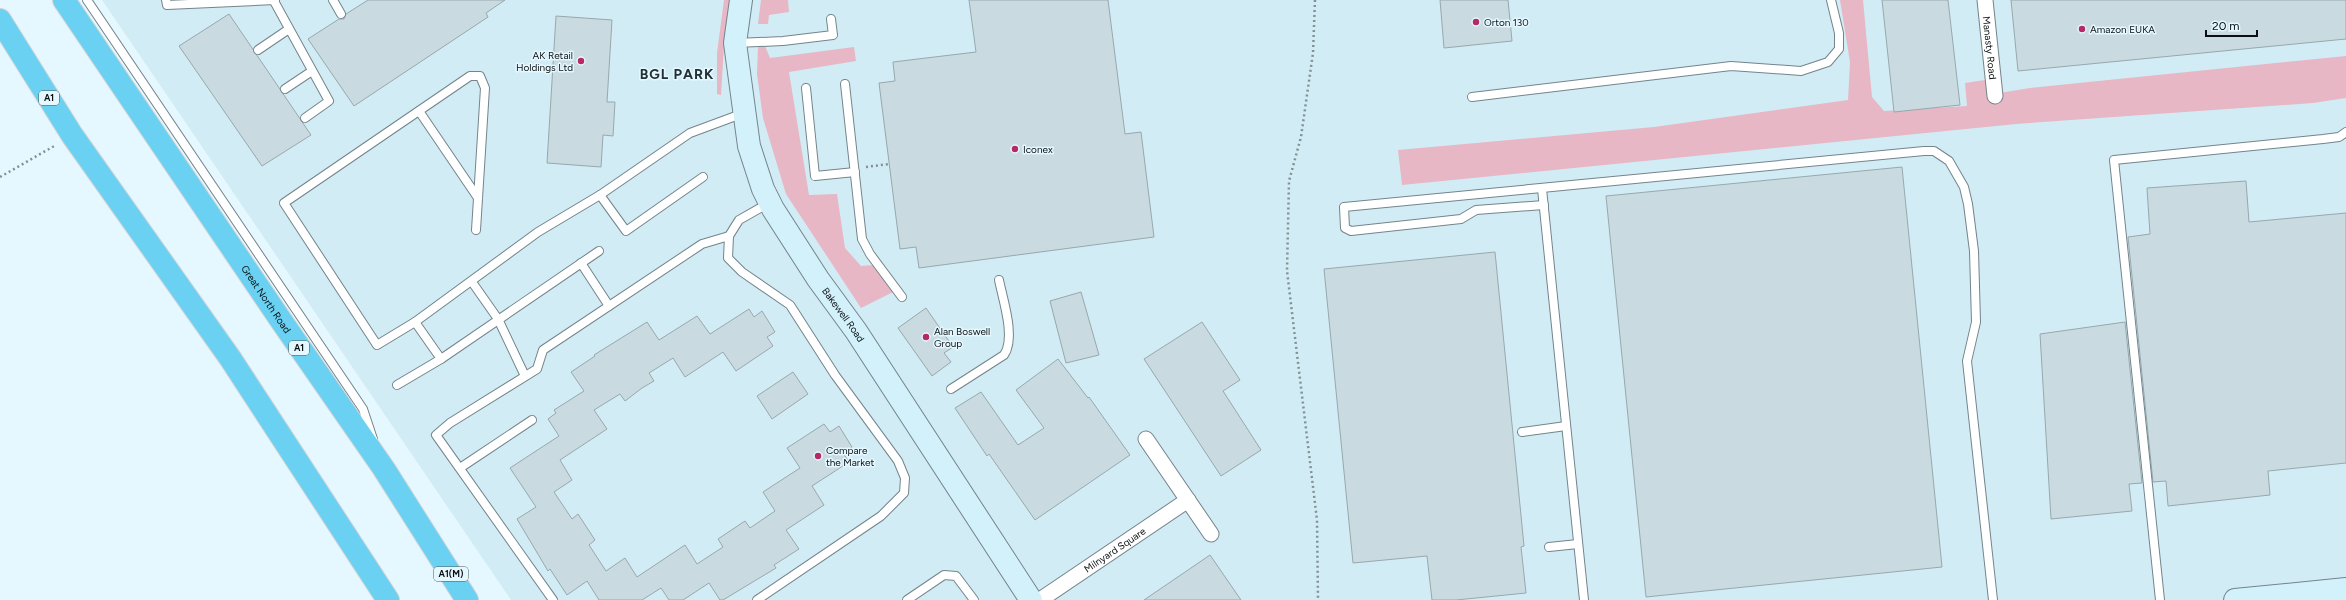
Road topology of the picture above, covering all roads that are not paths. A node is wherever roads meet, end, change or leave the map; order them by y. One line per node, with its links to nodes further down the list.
1 (64, 0): 53 (highway, Great North Road / A1)
2 (87, 0): 53 (lane)
3 (166, 0): 10 (lane)
4 (333, 0): 11 (lane)
5 (741, 0): 15 (street, Bakewell Road)
6 (1832, 0): 22 (lane)
7 (1985, 0): 21 (street, Manasty Road)
8 (246, 1): 9 (lane); 10 (lane)
9 (275, 1): 14 (lane)
10 (197, 2)
11 (341, 14)
12 (831, 19): 15 (lane)
13 (0, 20): 59 (highway, A1)
14 (289, 28): 16 (lane); 17 (lane)
15 (735, 43): 24 (street, Bakewell Road)
16 (258, 50)
17 (312, 71): 20 (lane); 25 (lane)
18 (845, 84): 27 (lane)
19 (806, 88): 27 (lane)
20 (285, 89)
21 (1995, 96)
22 (1472, 97)
23 (419, 110): 31 (lane); 31 (lane); 43 (lane)
24 (745, 113): 30 (lane); 32 (street, Bakewell Road)
25 (305, 118)
26 (2346, 132): 73 (lane)
27 (855, 170): 40 (lane)
28 (703, 177): 30 (lane)
29 (1542, 189): 33 (lane); 33 (lane); 72 (lane)
30 (600, 194): 39 (lane)
31 (478, 198): 34 (lane)
32 (769, 202): 35 (lane); 69 (street, Bakewell Road)
33 (1544, 205): 49 (lane)
34 (476, 230)
35 (729, 236): 41 (lane); 66 (lane)
36 (600, 251): 37 (lane)
37 (581, 264): 41 (lane); 42 (lane)
38 (999, 280): 47 (lane)
39 (472, 282): 42 (lane); 43 (lane)
40 (902, 297)
41 (609, 306): 45 (lane)
42 (498, 319): 44 (lane); 45 (lane)
43 (415, 322): 44 (lane)
44 (441, 359): 46 (lane)
45 (525, 376): 52 (lane)
46 (397, 385)
47 (951, 389)
48 (532, 420): 52 (lane)
49 (1566, 426): 50 (lane); 56 (lane)
50 (1522, 432)
51 (1146, 438): 54 (street)
52 (460, 468): 65 (lane)
53 (384, 469): 58 (highway, Great North Road / A1)
54 (1188, 500): 55 (street); 70 (street, Milnyard Square)
55 (1211, 534)
56 (1578, 544): 57 (lane); 71 (lane)
57 (1549, 546)
58 (435, 548): 63 (highway, Great North Road / A1(M)); 64 (highway)
59 (361, 560): 61 (highway); 62 (highway)
60 (2346, 589): 74 (street)
61 (382, 600)
62 (388, 600)
63 (467, 600)
64 (478, 600)
65 (553, 600)
66 (757, 600)
67 (907, 600): 68 (lane)
68 (974, 600)
69 (1031, 600)
70 (1040, 600)
71 (1584, 600)
72 (1993, 600)
73 (2160, 600)
74 (2235, 600)

